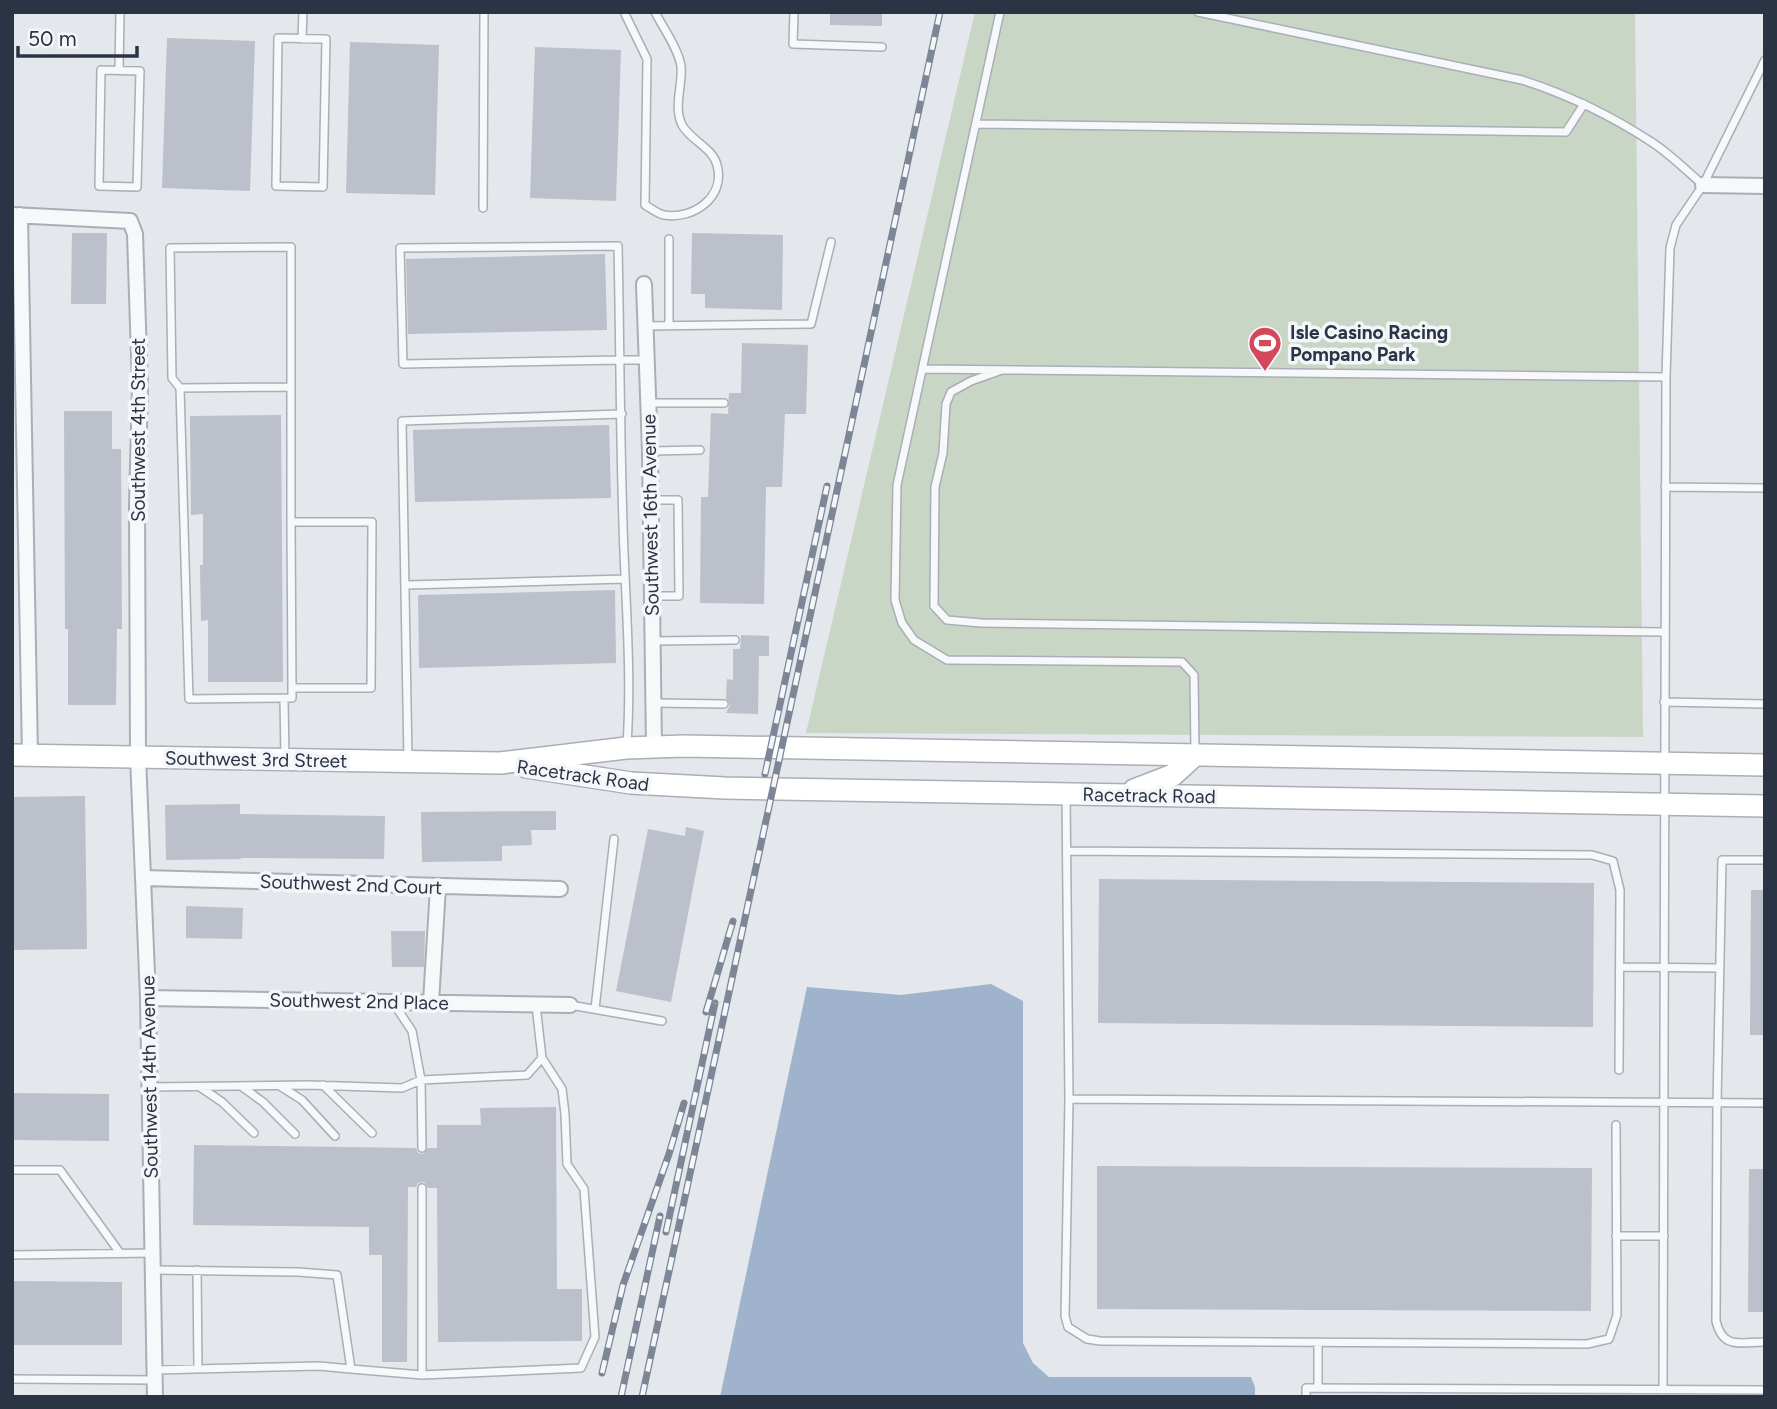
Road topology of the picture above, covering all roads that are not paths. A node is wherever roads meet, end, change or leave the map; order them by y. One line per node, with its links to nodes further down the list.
1 (120, 12): 12 (lane)
2 (303, 12): 9 (lane)
3 (484, 12): 17 (lane)
4 (624, 12): 5 (lane)
5 (655, 12)
6 (794, 12): 10 (lane)
7 (1000, 12): 14 (lane)
8 (1198, 12): 13 (lane)
9 (302, 39): 9 (lane)
10 (882, 47)
11 (1765, 60): 15 (lane)
12 (120, 70): 12 (lane)
13 (1584, 104): 14 (lane); 15 (lane)
14 (976, 124): 26 (lane)
15 (1703, 185): 16 (street); 28 (lane)
16 (1765, 186)
17 (483, 208)
18 (16, 215): 55 (street); 56 (street, Southwest 4th Street)
19 (669, 239): 23 (lane)
20 (831, 242): 23 (lane)
21 (644, 284): 22 (street, Southwest 16th Avenue)
22 (645, 326): 23 (lane); 25 (street, Southwest 16th Avenue)
23 (669, 326)
24 (621, 360): 24 (lane); 25 (lane); 33 (lane)
25 (647, 360): 31 (street, Southwest 16th Avenue)
26 (923, 369): 27 (lane); 54 (lane)
27 (1002, 370): 28 (lane); 43 (lane)
28 (1666, 377): 36 (lane)
29 (291, 387): 30 (lane); 30 (lane); 39 (lane)
30 (180, 388): 47 (lane)
31 (648, 403): 32 (lane); 35 (street, Southwest 16th Avenue)
32 (724, 403)
33 (622, 414): 40 (lane); 41 (lane)
34 (700, 450): 35 (lane)
35 (650, 451): 38 (street, Southwest 16th Avenue)
36 (1665, 487): 37 (lane); 43 (lane)
37 (1765, 488)
38 (650, 500): 42 (street, Southwest 16th Avenue); 42 (lane)
39 (291, 522): 46 (lane); 46 (lane)
40 (625, 579): 41 (lane); 53 (lane)
41 (407, 585): 58 (lane)
42 (652, 596): 45 (street, Southwest 16th Avenue)
43 (1665, 632): 48 (lane)
44 (735, 640): 45 (lane)
45 (652, 641): 49 (street, Southwest 16th Avenue)
46 (292, 688): 47 (lane)
47 (284, 698): 57 (lane)
48 (1664, 702): 51 (lane); 60 (lane)
49 (655, 703): 50 (lane); 52 (street, Southwest 16th Avenue)
50 (724, 704)
51 (1765, 704)
52 (654, 747): 53 (street, Racetrack Road); 54 (street, Racetrack Road)
53 (626, 748): 59 (street, Racetrack Road)
54 (1195, 755): 60 (street, Racetrack Road); 63 (street)
55 (21, 756): 56 (street, Southwest 3rd Street)
56 (138, 757): 57 (street, Southwest 3rd Street); 69 (street, Southwest 14th Avenue)
57 (285, 759): 58 (street, Southwest 3rd Street)
58 (408, 761): 59 (street, Southwest 3rd Street)
59 (499, 762): 62 (street, Racetrack Road)
60 (1665, 763): 61 (street, Racetrack Road); 64 (lane)
61 (1765, 765)
62 (1066, 793): 63 (street, Racetrack Road); 67 (lane)
63 (1122, 794): 64 (street, Racetrack Road)
64 (1665, 804): 65 (street, Racetrack Road); 73 (lane)
65 (1765, 806)
66 (614, 839): 80 (lane)
67 (1067, 852): 72 (lane); 90 (lane)
68 (1765, 860): 74 (lane)
69 (143, 878): 70 (street, Southwest 2nd Court); 75 (street, Southwest 14th Avenue)
70 (438, 887): 71 (street, Southwest 2nd Court); 77 (street)
71 (560, 889)
72 (1620, 967): 73 (lane); 83 (lane)
73 (1666, 968): 74 (lane); 91 (lane)
74 (1719, 968): 92 (lane)
75 (148, 998): 76 (street, Southwest 2nd Place); 89 (street, Southwest 14th Avenue)
76 (392, 1001): 77 (street, Southwest 2nd Place); 84 (lane)
77 (431, 1002): 78 (street, Southwest 2nd Place)
78 (536, 1004): 79 (street, Southwest 2nd Place); 82 (lane)
79 (570, 1005): 80 (lane)
80 (595, 1009): 81 (lane)
81 (662, 1021)
82 (542, 1058): 84 (lane); 113 (lane)
83 (1619, 1070)
84 (421, 1080): 86 (lane); 99 (lane)
85 (280, 1085): 86 (lane); 88 (lane); 98 (lane)
86 (323, 1085): 96 (lane)
87 (199, 1086): 88 (lane); 89 (lane); 95 (lane)
88 (240, 1086): 97 (lane)
89 (149, 1087): 104 (street, Southwest 14th Avenue)
90 (1069, 1099): 91 (lane); 110 (lane)
91 (1665, 1102): 92 (lane); 103 (lane)
92 (1717, 1104): 93 (lane); 109 (lane)
93 (1765, 1104)
94 (1616, 1125): 102 (lane)
95 (254, 1133)
96 (372, 1133)
97 (295, 1134)
98 (335, 1136)
99 (422, 1148)
100 (12, 1170): 105 (lane)
101 (422, 1188): 113 (lane)
102 (1616, 1236): 103 (lane); 110 (lane)
103 (1664, 1236): 118 (lane)
104 (152, 1253): 105 (lane); 107 (street, Southwest 14th Avenue)
105 (120, 1254): 106 (lane)
106 (12, 1255)
107 (153, 1270): 108 (lane); 114 (street, Southwest 14th Avenue)
108 (197, 1270): 111 (lane); 112 (lane)
109 (1765, 1342)
110 (1318, 1343): 116 (lane)
111 (198, 1369): 112 (lane); 114 (lane)
112 (351, 1369): 113 (lane)
113 (422, 1374)
114 (155, 1375): 115 (lane); 120 (street, Southwest 14th Avenue)
115 (12, 1379)
116 (1318, 1388): 117 (lane); 121 (lane)
117 (1330, 1388): 118 (lane); 122 (lane)
118 (1663, 1390): 119 (lane)
119 (1765, 1390)
120 (155, 1397)
121 (1306, 1397)
122 (1330, 1397)

